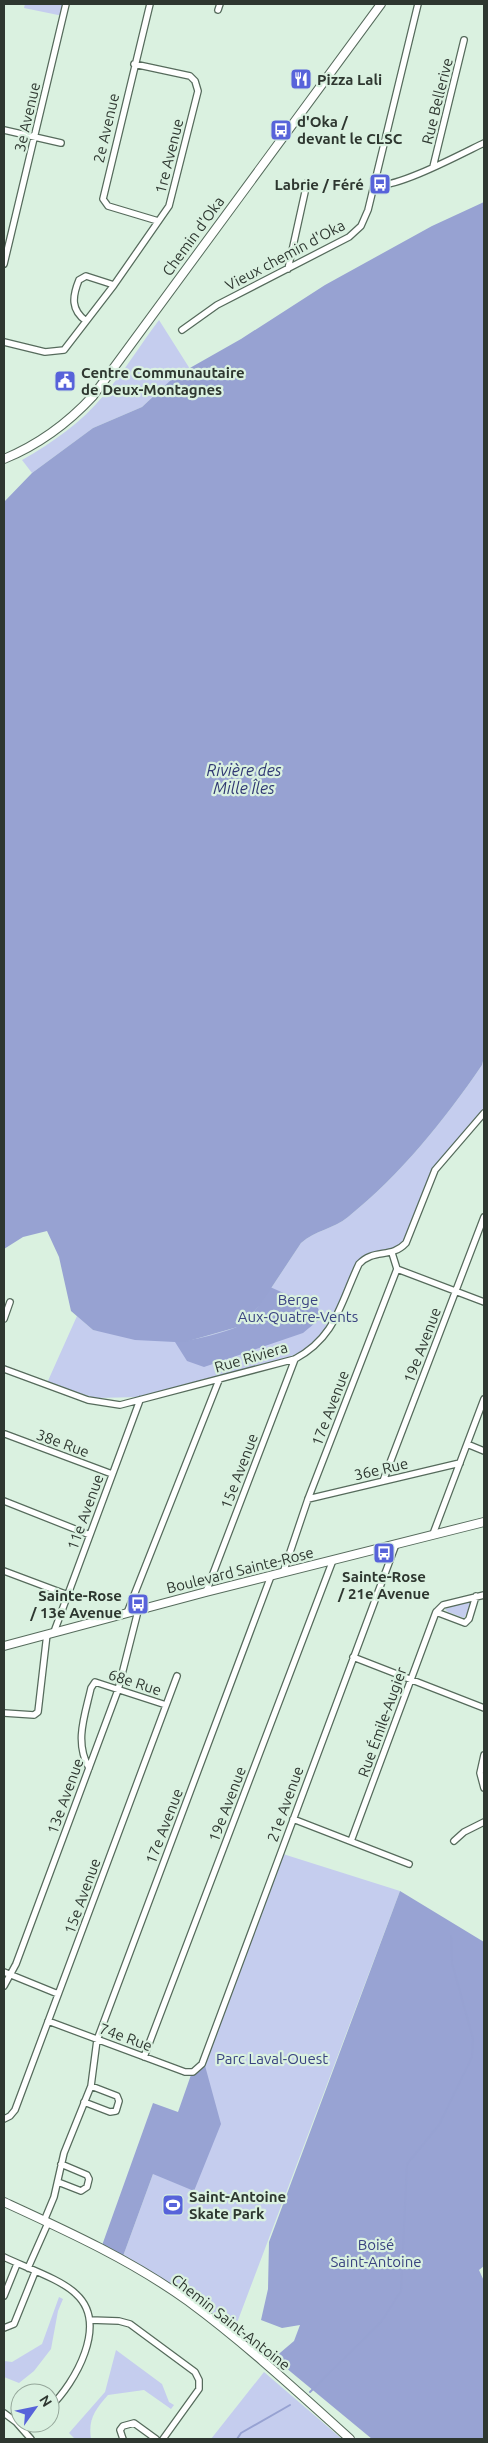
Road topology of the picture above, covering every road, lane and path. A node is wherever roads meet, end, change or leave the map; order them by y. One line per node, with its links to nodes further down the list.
1 (66, 4): 8 (street, 3e Avenue)
2 (150, 4): 6 (street, 2e Avenue)
3 (380, 4): 21 (street, Chemin d'Oka)
4 (418, 4): 13 (street, Vieux chemin d'Oka)
5 (464, 40): 11 (street, Rue Bellerive)
6 (134, 64): 14 (street, 2e Avenue); 14 (street, 1re Avenue)
7 (4, 130): 8 (street)
8 (35, 137): 9 (street); 15 (street, 3e Avenue)
9 (61, 143)
10 (484, 143): 11 (street)
11 (433, 167): 13 (street)
12 (307, 183): 16 (street)
13 (375, 185): 16 (street, Vieux chemin d'Oka)
14 (158, 221): 17 (street, 1re Avenue)
15 (4, 264)
16 (288, 269): 19 (street, Vieux chemin d'Oka)
17 (114, 285): 18 (street, 1re Avenue); 18 (street)
18 (86, 321): 20 (street, 1re Avenue)
19 (182, 330)
20 (4, 342)
21 (4, 459)
22 (484, 1113): 24 (street)
23 (484, 1217): 26 (street, 19e Avenue)
24 (392, 1253): 25 (street); 30 (street, Rue Riviera)
25 (397, 1269): 26 (street); 41 (street, 17e Avenue)
26 (456, 1291): 28 (street); 40 (street, 19e Avenue)
27 (10, 1302): 29 (street)
28 (484, 1302)
29 (4, 1319)
30 (295, 1359): 32 (street, Rue Riviera); 51 (street, 15e Avenue)
31 (4, 1368): 34 (street, Rue Riviera)
32 (219, 1380): 34 (street, Rue Riviera); 57 (street)
33 (484, 1399): 36 (street)
34 (140, 1400): 39 (street, 11e Avenue)
35 (5, 1434): 39 (street, 38e Rue)
36 (467, 1444): 37 (street); 38 (street)
37 (484, 1451)
38 (460, 1463): 40 (street, 36e Rue); 44 (street)
39 (112, 1474): 45 (street, 11e Avenue)
40 (383, 1481): 41 (street, 36e Rue)
41 (308, 1499): 49 (street, 17e Avenue)
42 (4, 1501): 45 (street)
43 (484, 1522): 44 (street, Boulevard Sainte-Rose)
44 (433, 1534): 46 (street, Boulevard Sainte-Rose)
45 (90, 1535): 52 (street, 11e Avenue)
46 (396, 1544): 47 (street, Boulevard Sainte-Rose); 60 (street, 21e Avenue)
47 (332, 1560): 49 (street, Boulevard Sainte-Rose); 81 (street, 19e Avenue)
48 (4, 1571): 52 (street)
49 (283, 1573): 50 (street, Boulevard Sainte-Rose)
50 (271, 1576): 51 (street, Boulevard Sainte-Rose); 80 (street, 17e Avenue)
51 (206, 1592): 55 (street, Boulevard Sainte-Rose)
52 (68, 1595): 58 (street, 11e Avenue)
53 (484, 1595): 54 (street)
54 (476, 1596): 56 (street); 56 (street)
55 (138, 1611): 57 (street, Boulevard Sainte-Rose); 63 (street, 13e Avenue)
56 (436, 1612): 62 (street, Rue Émile-Augier)
57 (127, 1613): 58 (street, Boulevard Sainte-Rose)
58 (50, 1633): 59 (street, Boulevard Sainte-Rose); 66 (street, 11e Avenue)
59 (4, 1646)
60 (353, 1657): 62 (street); 70 (street, 21e Avenue)
61 (177, 1676): 64 (street, 15e Avenue)
62 (410, 1680): 65 (street); 72 (street, Rue Émile-Augier)
63 (118, 1690): 64 (street, 68e Rue); 68 (street, 13e Avenue); 68 (street, 68e Rue)
64 (166, 1705): 78 (street, 15e Avenue)
65 (484, 1708)
66 (4, 1713)
67 (484, 1755): 69 (street)
68 (89, 1768): 76 (street, 13e Avenue)
69 (484, 1788)
70 (294, 1819): 72 (street); 82 (street, 21e Avenue)
71 (484, 1822): 73 (street)
72 (351, 1840): 74 (street)
73 (454, 1841)
74 (410, 1864)
75 (4, 1972): 76 (street)
76 (10, 1974): 77 (street, 13e Avenue); 78 (street)
77 (4, 1986)
78 (58, 1994): 79 (street, 15e Avenue)
79 (48, 2022): 80 (street, 74e Rue); 85 (street, 15e Avenue)
80 (97, 2040): 81 (street, 74e Rue); 83 (street, 17e Avenue)
81 (144, 2057): 82 (street, 74e Rue)
82 (195, 2071)
83 (91, 2086): 84 (street, 17e Avenue); 84 (street)
84 (84, 2102): 86 (street, 17e Avenue)
85 (4, 2118)
86 (61, 2164): 87 (street, 17e Avenue); 87 (street)
87 (58, 2182): 89 (street, 17e Avenue)
88 (4, 2202): 89 (street, Chemin Saint-Antoine)
89 (46, 2222): 92 (street, 17e Avenue); 101 (street, Chemin Saint-Antoine)
90 (4, 2257): 91 (street)
91 (17, 2264): 92 (street); 94 (street)
92 (28, 2268): 93 (street)
93 (35, 2272): 95 (street); 96 (street)
94 (4, 2296)
95 (90, 2320): 97 (street); 100 (street)
96 (4, 2328)
97 (60, 2397)
98 (123, 2439): 99 (street)
99 (156, 2439)
100 (162, 2439)
101 (350, 2439)

